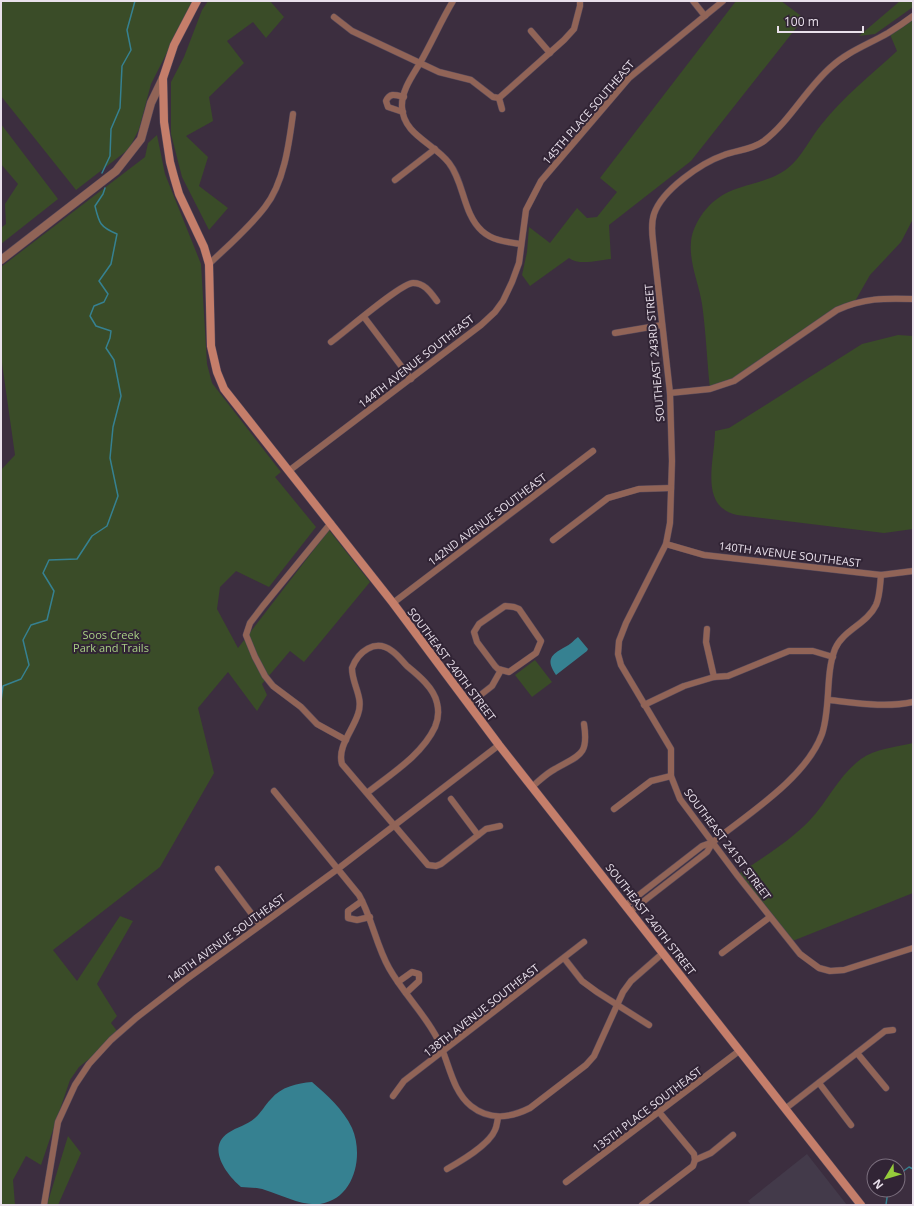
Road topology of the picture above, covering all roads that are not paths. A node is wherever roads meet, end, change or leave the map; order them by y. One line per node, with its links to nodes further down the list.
1 (197, 1): 12 (main road)
2 (453, 1): 11 (street)
3 (580, 1): 10 (street)
4 (693, 1): 6 (street)
5 (723, 1): 6 (street, 145TH PLACE SOUTHEAST)
6 (705, 16): 20 (street, 145TH PLACE SOUTHEAST)
7 (913, 16): 26 (street, SOUTHEAST 243RD STREET)
8 (334, 17): 11 (street)
9 (531, 30): 10 (street)
10 (550, 52): 14 (street)
11 (420, 64): 13 (street); 14 (street)
12 (163, 78): 21 (street); 22 (main road, SOUTHEAST 240TH STREET)
13 (404, 97): 16 (street); 16 (street)
14 (498, 98): 15 (street)
15 (502, 109)
16 (402, 112): 18 (street)
17 (293, 114): 22 (street)
18 (435, 149): 19 (street); 20 (street)
19 (395, 180)
20 (521, 244): 29 (street, 144TH AVENUE SOUTHEAST)
21 (1, 260)
22 (209, 264): 32 (main road, SOUTHEAST 240TH STREET)
23 (913, 299): 30 (street)
24 (437, 301): 25 (street)
25 (364, 317): 28 (street); 29 (street)
26 (662, 325): 27 (street); 30 (street, SOUTHEAST 243RD STREET)
27 (616, 333)
28 (331, 342)
29 (411, 379): 32 (street, 144TH AVENUE SOUTHEAST)
30 (670, 393): 33 (street, SOUTHEAST 243RD STREET)
31 (593, 451): 39 (street, 142ND AVENUE SOUTHEAST)
32 (290, 470): 34 (main road, SOUTHEAST 240TH STREET)
33 (671, 488): 35 (street); 36 (street, SOUTHEAST 243RD STREET)
34 (331, 523): 39 (main road, SOUTHEAST 240TH STREET); 49 (street)
35 (553, 540)
36 (666, 544): 38 (street, 140TH AVENUE SOUTHEAST); 47 (street, SOUTHEAST 241ST STREET)
37 (913, 571): 38 (street, 140TH AVENUE SOUTHEAST)
38 (881, 575): 41 (street)
39 (393, 603): 46 (main road, SOUTHEAST 240TH STREET)
40 (707, 629): 43 (street)
41 (833, 657): 43 (street); 44 (street)
42 (501, 670): 42 (street); 46 (street)
43 (714, 677): 47 (street)
44 (829, 700): 45 (street); 60 (street)
45 (913, 702)
46 (469, 704): 50 (main road, SOUTHEAST 240TH STREET)
47 (644, 704): 51 (street, SOUTHEAST 241ST STREET)
48 (584, 724): 52 (street)
49 (346, 740): 54 (street); 54 (street)
50 (499, 745): 52 (main road, SOUTHEAST 240TH STREET); 57 (street, 140TH AVENUE SOUTHEAST)
51 (672, 776): 56 (street); 60 (street, SOUTHEAST 241ST STREET)
52 (533, 786): 64 (main road, SOUTHEAST 240TH STREET)
53 (274, 791): 61 (street)
54 (367, 793): 57 (street)
55 (451, 799): 59 (street)
56 (614, 809)
57 (396, 825): 59 (street); 61 (street, 140TH AVENUE SOUTHEAST)
58 (500, 826): 59 (street)
59 (478, 835)
60 (713, 842): 64 (street); 66 (street, SOUTHEAST 241ST STREET)
61 (338, 868): 63 (street); 67 (street, 140TH AVENUE SOUTHEAST)
62 (218, 869): 67 (street)
63 (362, 901): 65 (street); 65 (street)
64 (628, 908): 70 (main road, SOUTHEAST 240TH STREET)
65 (370, 917): 73 (street)
66 (770, 918): 69 (street, SOUTHEAST 241ST STREET); 71 (street)
67 (260, 925): 92 (street, 140TH AVENUE SOUTHEAST)
68 (584, 942): 72 (street, 138TH AVENUE SOUTHEAST)
69 (913, 948)
70 (663, 953): 75 (street); 78 (main road, SOUTHEAST 240TH STREET)
71 (722, 953)
72 (564, 958): 75 (street); 79 (street, 138TH AVENUE SOUTHEAST)
73 (398, 982): 74 (street); 74 (street)
74 (406, 993): 79 (street)
75 (616, 1004): 76 (street); 86 (street)
76 (649, 1025)
77 (893, 1030): 80 (street)
78 (739, 1051): 84 (main road, SOUTHEAST 240TH STREET); 85 (street, 135TH PLACE SOUTHEAST)
79 (444, 1052): 83 (street, 138TH AVENUE SOUTHEAST); 86 (street)
80 (857, 1052): 81 (street); 82 (street)
81 (819, 1083): 84 (street); 87 (street)
82 (886, 1088)
83 (393, 1096)
84 (785, 1109): 94 (main road, SOUTHEAST 240TH STREET)
85 (659, 1112): 89 (street); 91 (street, 135TH PLACE SOUTHEAST)
86 (498, 1118): 90 (street)
87 (851, 1125)
88 (733, 1135): 89 (street)
89 (695, 1160): 93 (street)
90 (447, 1169)
91 (566, 1182)
92 (44, 1205)
93 (642, 1205)
94 (860, 1205)

